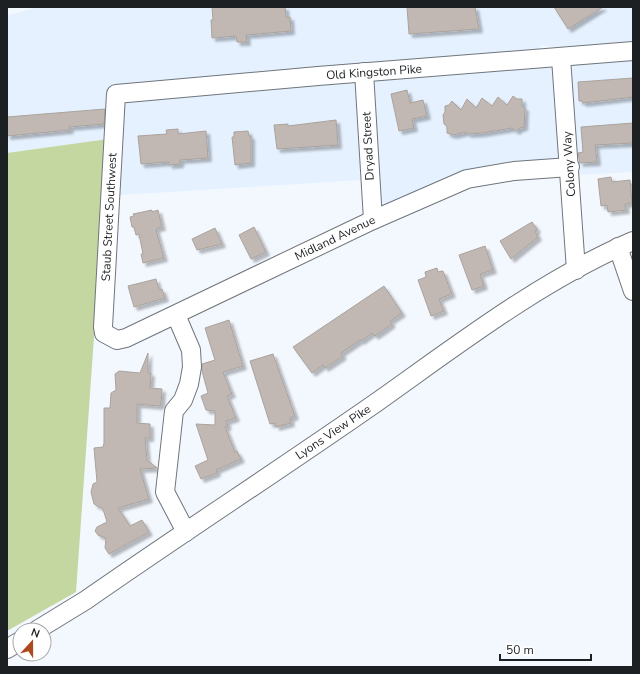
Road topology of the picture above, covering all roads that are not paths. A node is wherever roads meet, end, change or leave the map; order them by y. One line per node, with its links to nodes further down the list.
1 (633, 52): 2 (street, Old Kingston Pike)
2 (561, 58): 3 (street, Old Kingston Pike); 5 (street, Colony Way)
3 (364, 72): 4 (street, Old Kingston Pike); 6 (street, Dryad Street)
4 (116, 94): 11 (street, Staub Street Southwest)
5 (570, 167): 6 (street, Midland Avenue); 8 (street, Colony Way)
6 (373, 220): 10 (street, Midland Avenue)
7 (626, 244): 8 (street, Lyons View Pike); 9 (street)
8 (576, 270): 12 (street, Lyons View Pike)
9 (633, 292)
10 (176, 315): 11 (street, Midland Avenue); 12 (street)
11 (110, 338)
12 (186, 532): 13 (street, Lyons View Pike)
13 (50, 622)

